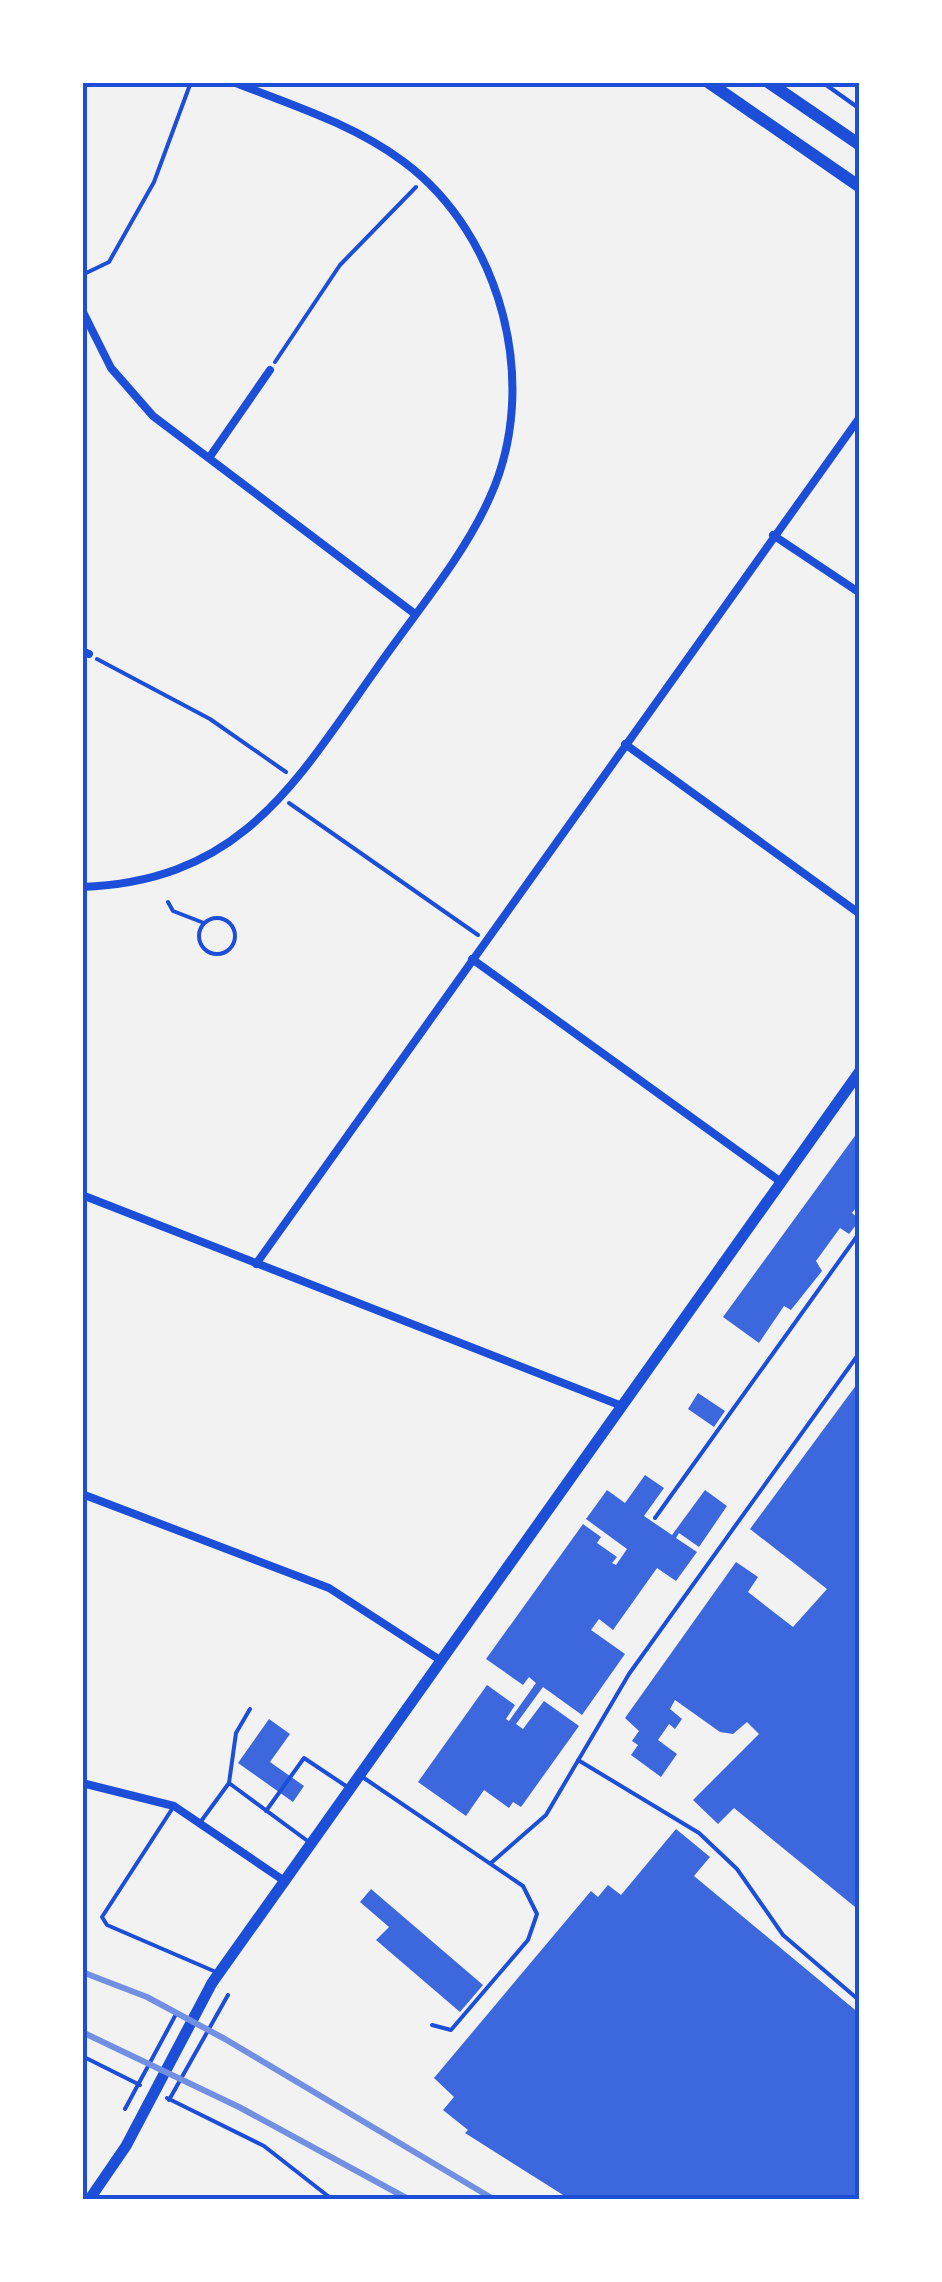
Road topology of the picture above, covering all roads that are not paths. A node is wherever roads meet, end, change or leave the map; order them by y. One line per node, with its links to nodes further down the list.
1 (233, 82): 12 (street)
2 (708, 82): 5 (main road)
3 (768, 82): 4 (main road)
4 (860, 145)
5 (860, 187)
6 (82, 300): 9 (street)
7 (270, 370): 9 (street)
8 (860, 417): 10 (street)
9 (209, 458): 12 (street)
10 (774, 535): 11 (street); 13 (street)
11 (860, 594)
12 (414, 614): 14 (street)
13 (625, 744): 15 (street); 16 (street)
14 (82, 887)
15 (860, 914)
16 (472, 960): 18 (street); 21 (street)
17 (860, 1071): 18 (main road)
18 (781, 1182): 23 (main road)
19 (82, 1194): 21 (street)
20 (860, 1232): 25 (lane)
21 (256, 1264): 23 (street)
22 (860, 1352): 28 (lane)
23 (622, 1406): 26 (main road)
24 (82, 1494): 26 (street)
25 (656, 1518)
26 (440, 1660): 29 (main road)
27 (250, 1709): 31 (lane)
28 (577, 1760): 37 (lane); 40 (lane)
29 (360, 1776): 32 (main road); 37 (lane)
30 (82, 1783): 33 (street)
31 (228, 1783): 34 (lane); 35 (lane)
32 (350, 1789): 34 (lane); 36 (main road)
33 (174, 1806): 35 (street); 39 (lane)
34 (266, 1811): 36 (lane)
35 (200, 1824): 38 (street)
36 (310, 1843): 38 (main road)
37 (491, 1863): 41 (lane)
38 (283, 1880): 39 (main road)
39 (215, 1978): 42 (main road)
40 (860, 2002)
41 (432, 2025)
42 (89, 2200)

